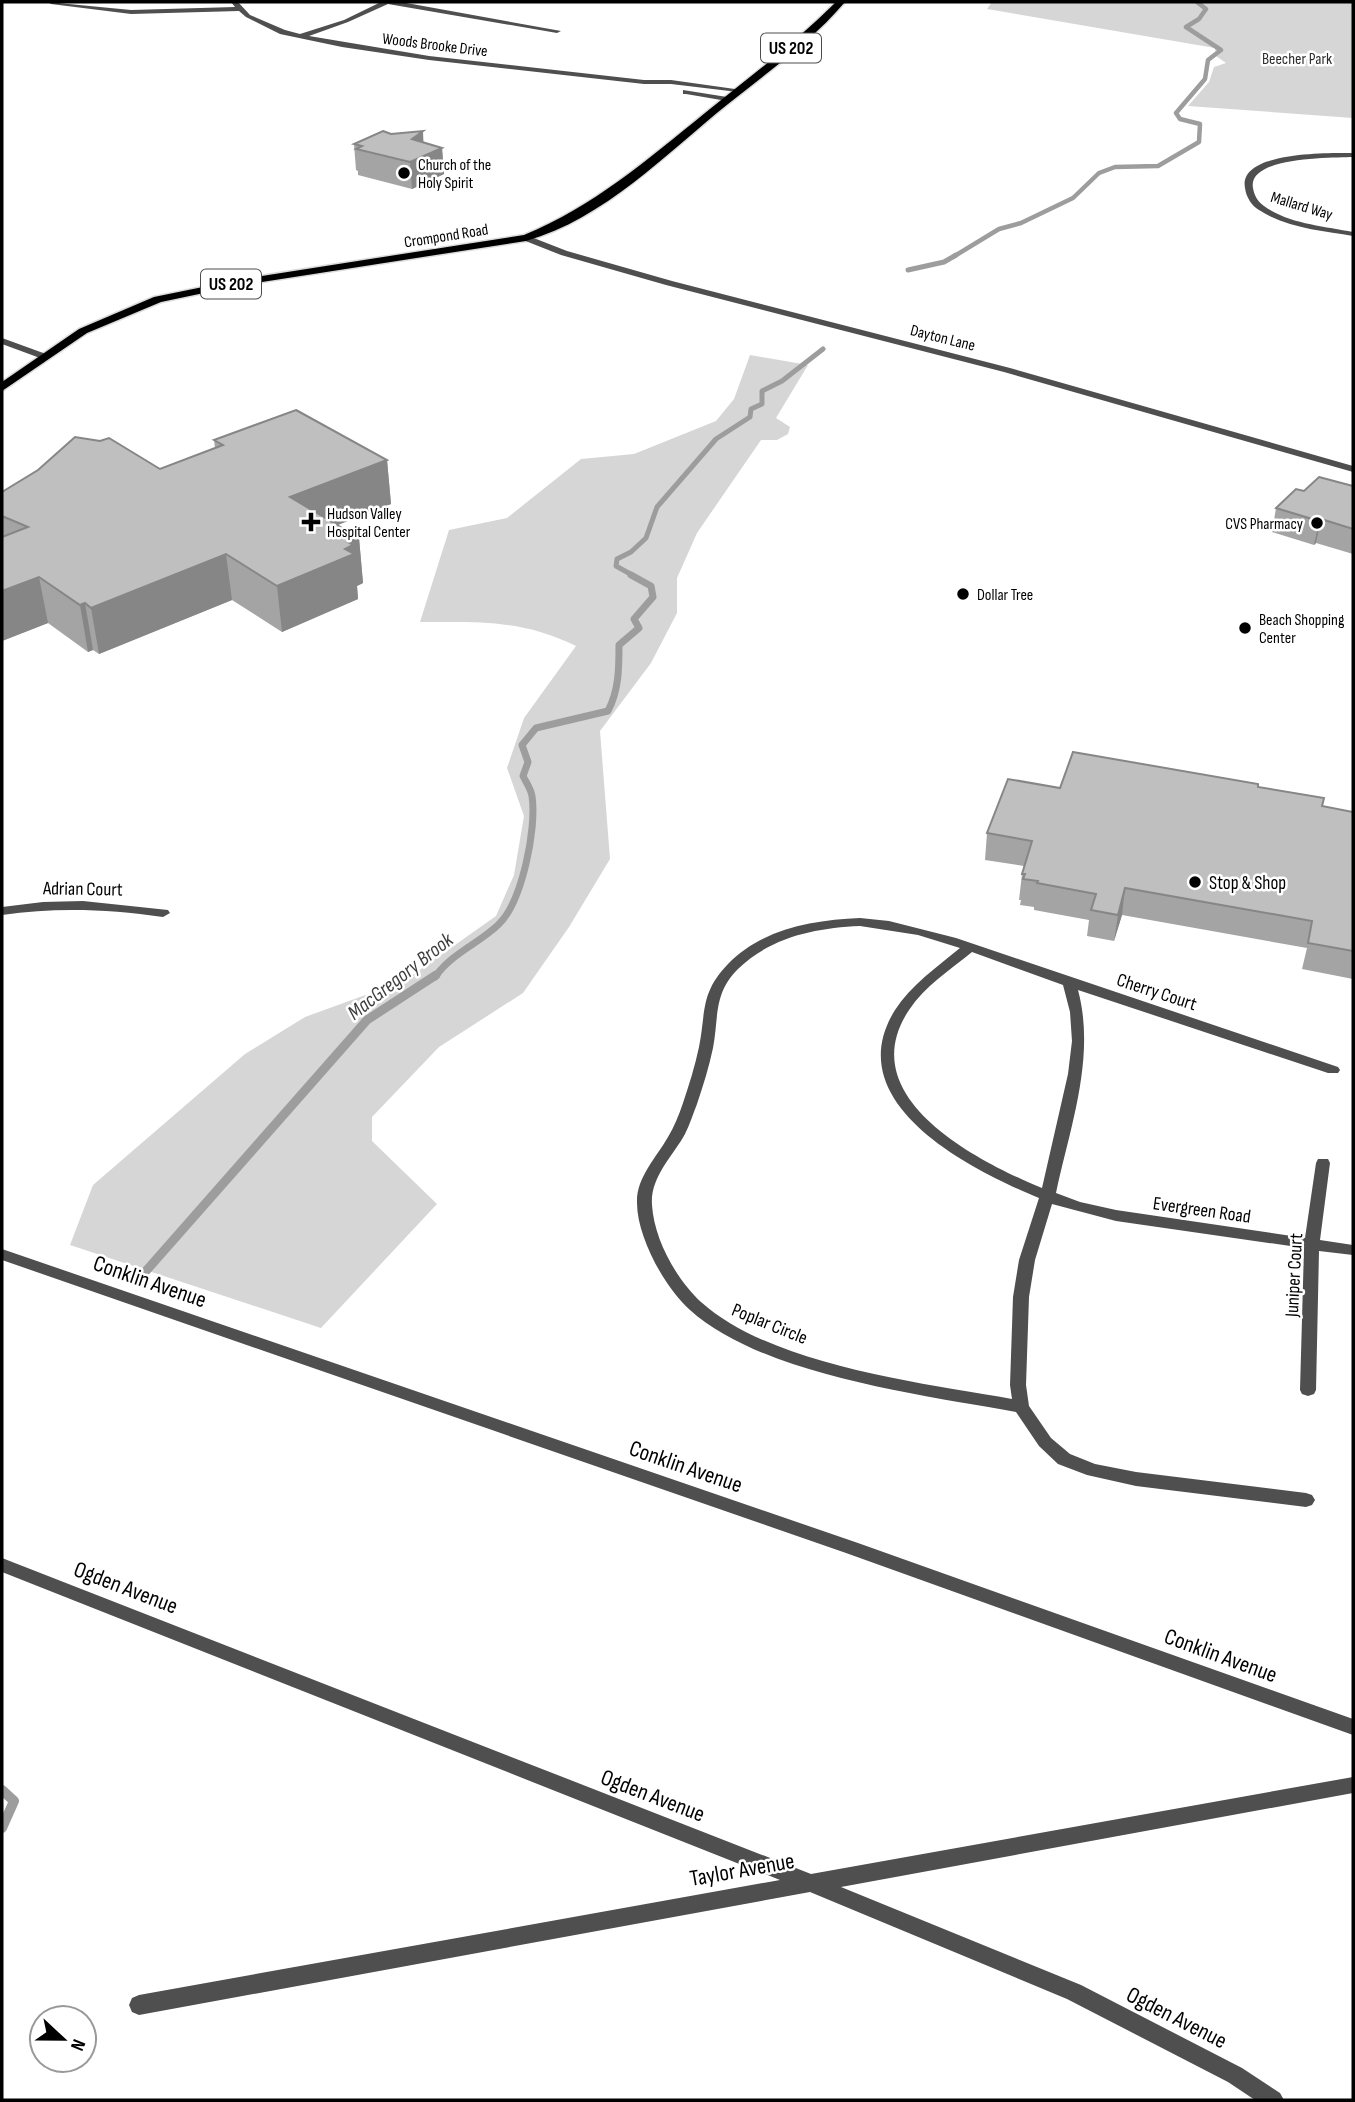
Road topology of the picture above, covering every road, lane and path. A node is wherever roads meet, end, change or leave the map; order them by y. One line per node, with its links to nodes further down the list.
1 (51, 2): 4 (street)
2 (388, 2): 5 (street); 6 (street)
3 (841, 2): 8 (main road, Crompond Road / US 202)
4 (236, 5): 6 (street, Woods Brooke Drive)
5 (557, 31)
6 (301, 36): 7 (street, Woods Brooke Drive)
7 (644, 82): 8 (street, Woods Brooke Drive); 9 (street, Woods Brooke Drive)
8 (738, 90): 9 (main road, Crompond Road / US 202)
9 (727, 99): 12 (main road, Crompond Road / US 202)
10 (1353, 155): 11 (street, Mallard Way)
11 (1353, 234)
12 (526, 238): 14 (main road, Crompond Road / US 202); 16 (street, Dayton Lane)
13 (2, 341): 14 (street)
14 (43, 356): 15 (main road, Crompond Road / US 202)
15 (2, 387)
16 (1353, 469)
17 (2, 911): 18 (street, Adrian Court)
18 (163, 914)
19 (969, 948): 20 (street, Cherry Court); 23 (street); 28 (street, Poplar Circle)
20 (1069, 982): 21 (street, Cherry Court); 23 (street)
21 (1333, 1070)
22 (1323, 1163): 24 (street, Juniper Court)
23 (1048, 1194): 24 (street, Evergreen Road); 28 (street)
24 (1312, 1244): 25 (street, Evergreen Road); 27 (street, Juniper Court)
25 (1353, 1250)
26 (2, 1254): 31 (street, Conklin Avenue)
27 (1308, 1390)
28 (1021, 1407): 29 (street)
29 (1306, 1500)
30 (2, 1565): 33 (street, Ogden Avenue)
31 (1353, 1727)
32 (1353, 1785): 33 (street, Taylor Avenue)
33 (808, 1882): 34 (street, Taylor Avenue); 35 (street, Ogden Avenue)
34 (139, 2005)
35 (1273, 2100)

